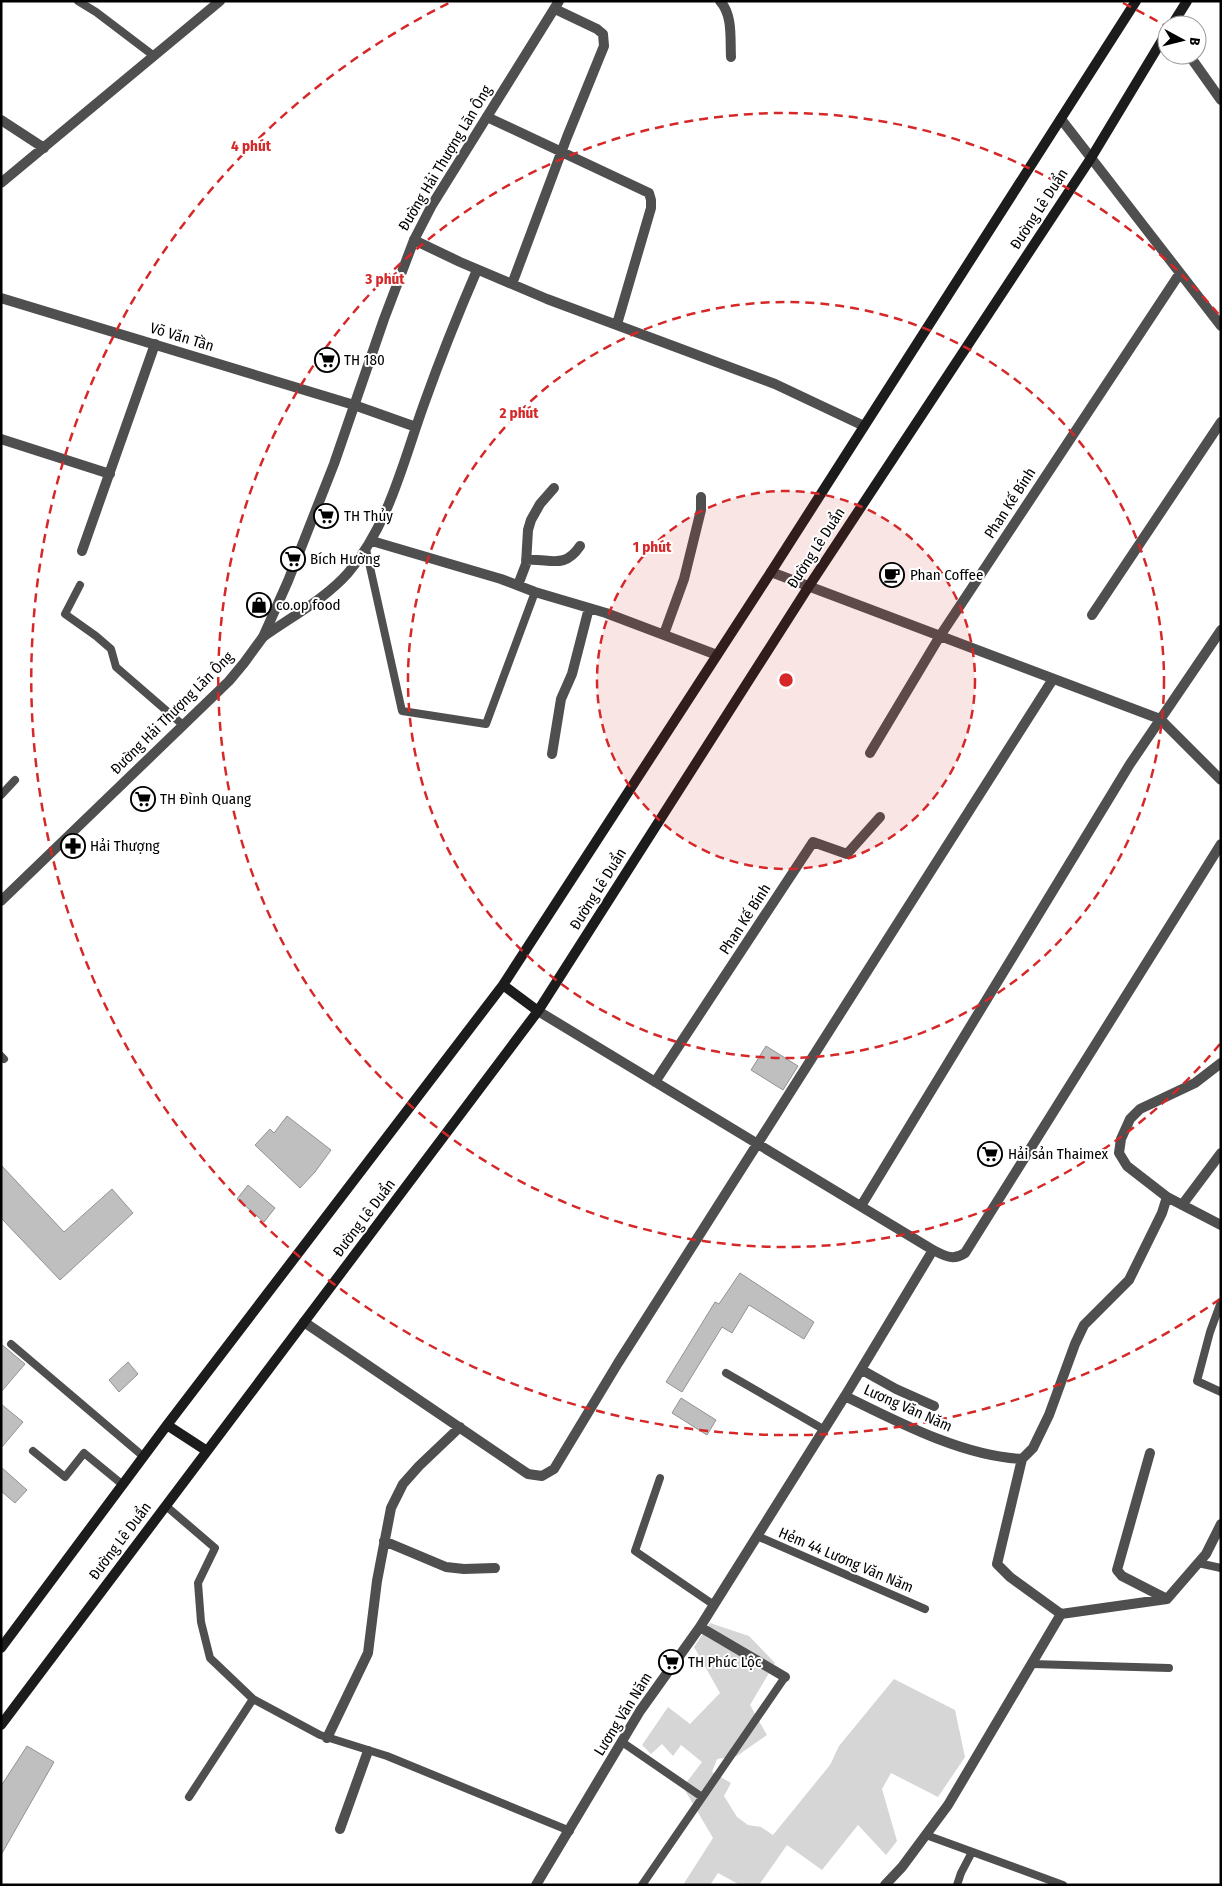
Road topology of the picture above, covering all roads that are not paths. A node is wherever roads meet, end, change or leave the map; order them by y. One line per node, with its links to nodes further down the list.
1 (78, 1): 9 (lane)
2 (220, 1): 9 (street)
3 (720, 1): 10 (street)
4 (1136, 1): 14 (main road, Đường Lê Duẩn)
5 (1187, 1): 7 (main road)
6 (557, 5): 13 (street, Đường Hải Thượng Lãn Ông); 17 (street)
7 (1178, 15)
8 (1157, 49): 18 (main road, Đường Lê Duẩn)
9 (154, 56): 16 (street)
10 (731, 57)
11 (1196, 65): 12 (street)
12 (1221, 100)
13 (487, 117): 17 (street); 20 (street, Đường Hải Thượng Lãn Ông)
14 (1061, 119): 18 (street); 30 (main road, Đường Lê Duẩn)
15 (1, 120): 16 (street)
16 (44, 148): 19 (street)
17 (561, 152): 23 (street); 25 (street)
18 (1091, 158): 22 (street); 43 (main road, Đường Lê Duẩn)
19 (1, 183)
20 (414, 240): 21 (street); 28 (street, Đường Hải Thượng Lãn Ông)
21 (477, 270): 23 (street); 31 (street)
22 (1180, 273): 26 (street); 50 (street, Phan Kế Bính)
23 (512, 284): 25 (street)
24 (1, 298): 27 (street, Võ Văn Tần)
25 (617, 324): 30 (street)
26 (1221, 326)
27 (155, 344): 28 (street, Võ Văn Tần); 33 (street)
28 (354, 405): 31 (street, Võ Văn Tần); 49 (street, Đường Hải Thượng Lãn Ông)
29 (1221, 422): 46 (street)
30 (864, 426): 40 (main road, Đường Lê Duẩn)
31 (416, 427): 36 (street)
32 (1, 439): 33 (street)
33 (110, 474): 38 (street)
34 (554, 488): 39 (street)
35 (702, 496): 48 (street)
36 (369, 545): 42 (street); 44 (lane); 49 (street)
37 (580, 546): 39 (street)
38 (82, 551)
39 (526, 560): 42 (street)
40 (771, 572): 43 (street); 51 (main road, Đường Lê Duẩn)
41 (80, 585): 54 (lane)
42 (518, 586): 44 (street)
43 (809, 586): 50 (street); 64 (main road, Đường Lê Duẩn)
44 (535, 592): 45 (street)
45 (589, 608): 48 (street); 56 (street)
46 (1092, 615)
47 (1221, 630): 53 (street)
48 (664, 634): 51 (street)
49 (263, 636): 54 (street, Đường Hải Thượng Lãn Ông)
50 (940, 636): 52 (street); 55 (street, Phan Kế Bính)
51 (717, 655): 63 (main road, Đường Lê Duẩn)
52 (1052, 679): 53 (street); 67 (street)
53 (1160, 719): 58 (street); 71 (street)
54 (183, 725): 62 (street, Đường Hải Thượng Lãn Ông)
55 (870, 753)
56 (552, 754)
57 (15, 780): 59 (lane)
58 (1221, 780)
59 (1, 795)
60 (880, 817): 66 (street, Phan Kế Bính)
61 (1221, 844): 73 (street)
62 (1, 901)
63 (503, 984): 64 (main road); 82 (main road, Đường Lê Duẩn)
64 (538, 1012): 66 (street); 75 (main road, Đường Lê Duẩn)
65 (1221, 1062): 69 (street)
66 (655, 1082): 67 (street)
67 (758, 1144): 71 (street); 83 (street)
68 (1221, 1153): 70 (street)
69 (1167, 1197): 70 (street); 89 (street)
70 (1182, 1205): 72 (street)
71 (861, 1206): 73 (street)
72 (1221, 1225)
73 (933, 1250): 77 (street)
74 (1221, 1302): 79 (lane)
75 (304, 1322): 83 (street); 86 (main road, Đường Lê Duẩn)
76 (11, 1344): 88 (lane)
77 (862, 1370): 80 (street); 81 (street)
78 (726, 1374): 84 (lane)
79 (1221, 1392)
80 (845, 1396): 84 (street, Lương Văn Năm); 89 (street, Lương Văn Năm)
81 (934, 1406)
82 (168, 1425): 86 (main road); 88 (main road, Đường Lê Duẩn)
83 (460, 1427): 95 (street)
84 (823, 1428): 94 (street, Lương Văn Năm)
85 (33, 1451): 91 (lane)
86 (207, 1451): 92 (main road, Đường Lê Duẩn)
87 (1150, 1453): 99 (street)
88 (144, 1457): 91 (main road, Đường Lê Duẩn)
89 (1022, 1459): 102 (street)
90 (660, 1478): 100 (lane)
91 (123, 1485): 104 (main road, Đường Lê Duẩn)
92 (166, 1506): 108 (lane); 109 (main road, Đường Lê Duẩn)
93 (1221, 1524): 96 (street)
94 (756, 1536): 100 (street, Lương Văn Năm); 101 (lane, Hẻm 44 Lương Văn Năm)
95 (384, 1541): 97 (street); 110 (street)
96 (1198, 1563): 98 (lane); 99 (street)
97 (495, 1568)
98 (1221, 1568)
99 (1168, 1599): 102 (street)
100 (714, 1605): 103 (street, Lương Văn Năm)
101 (925, 1609)
102 (1061, 1614): 105 (street)
103 (700, 1627): 107 (street); 111 (street, Lương Văn Năm)
104 (1, 1648)
105 (1032, 1664): 106 (lane); 117 (street)
106 (1169, 1668)
107 (784, 1677): 114 (lane)
108 (253, 1699): 110 (lane); 113 (lane)
109 (1, 1725)
110 (327, 1738): 112 (lane)
111 (622, 1742): 114 (lane); 116 (street, Lương Văn Năm)
112 (368, 1750): 115 (street); 116 (lane)
113 (189, 1797)
114 (702, 1798): 120 (lane)
115 (340, 1828)
116 (570, 1831): 119 (street, Lương Văn Năm)
117 (926, 1835): 118 (lane); 121 (street)
118 (972, 1852): 122 (lane); 123 (lane)
119 (536, 1885)
120 (642, 1885)
121 (886, 1885)
122 (957, 1885)
123 (1063, 1885)

